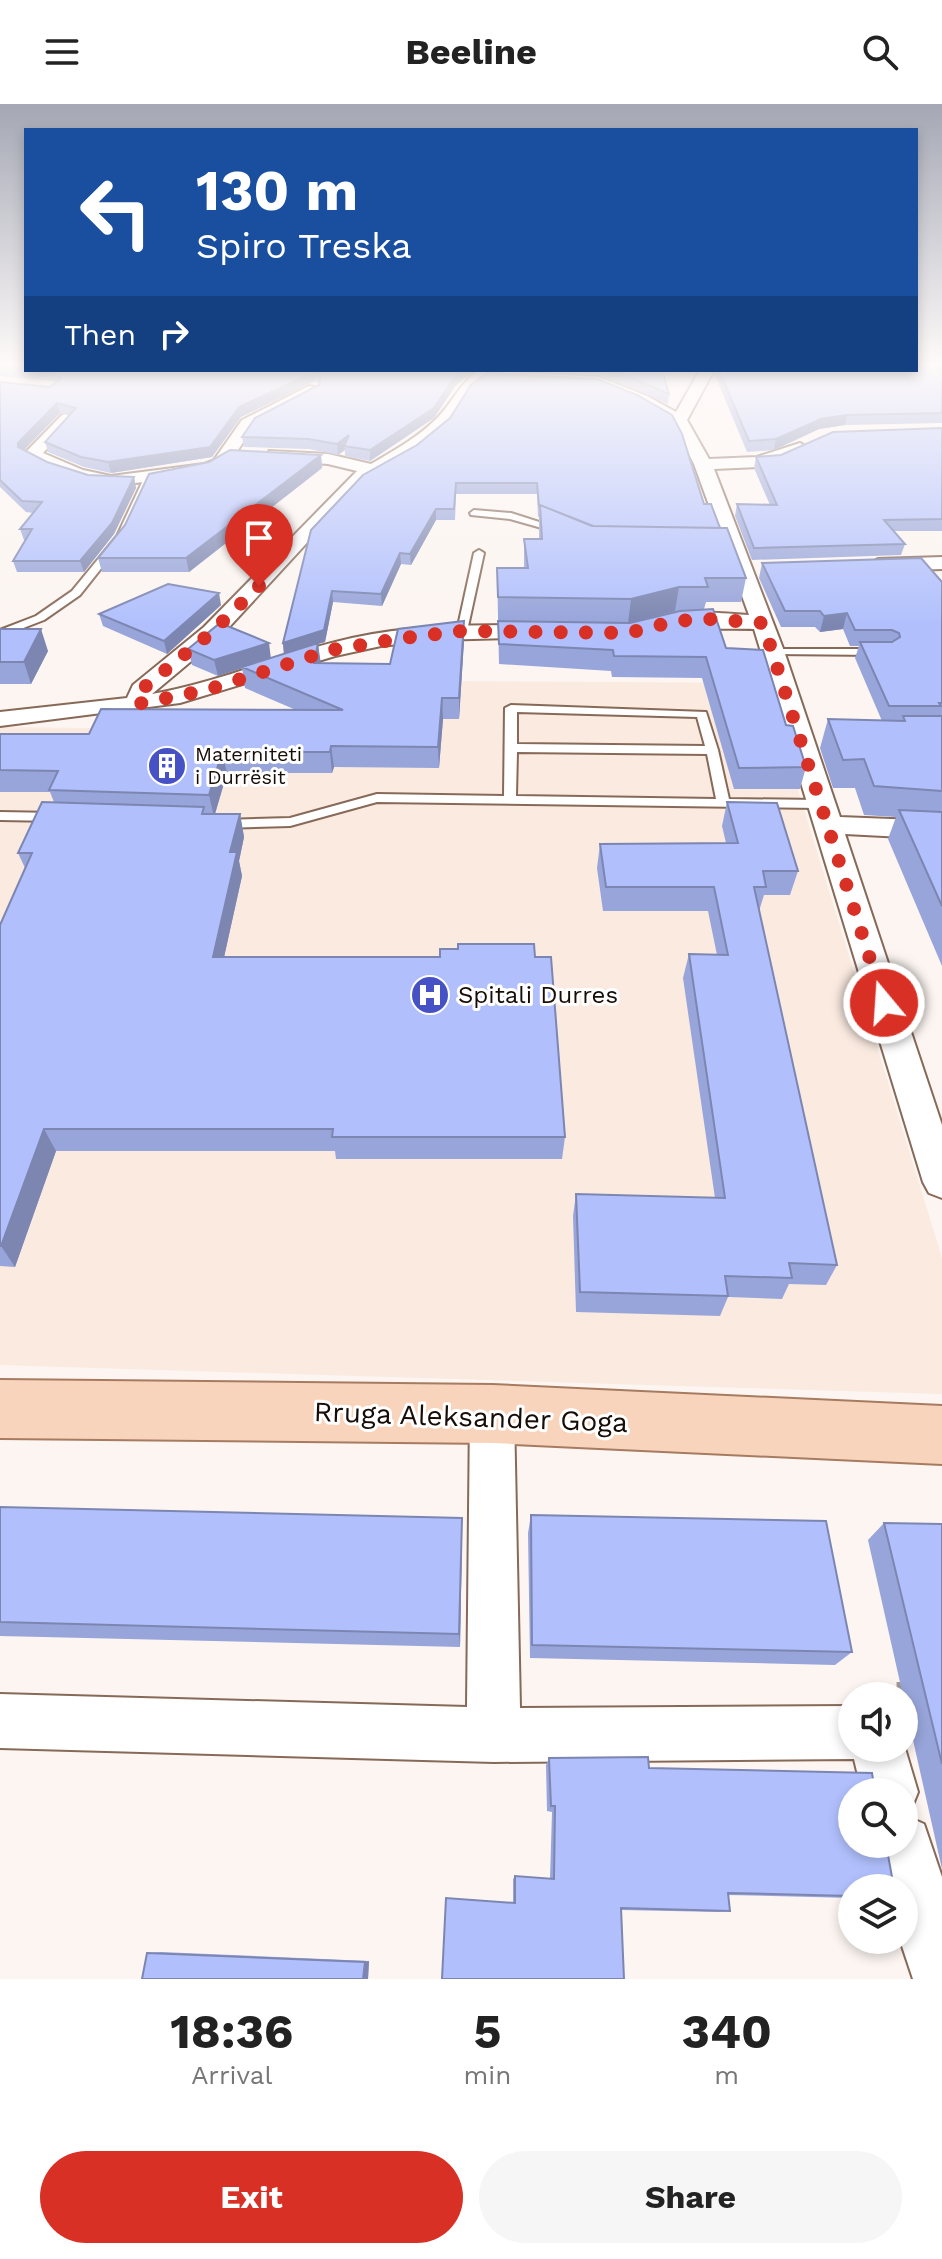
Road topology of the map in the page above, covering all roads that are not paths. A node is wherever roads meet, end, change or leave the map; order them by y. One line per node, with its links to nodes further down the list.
1 (36, 450): 9 (street)
2 (242, 450): 6 (street)
3 (407, 450): 8 (street)
4 (696, 450): 7 (street)
5 (791, 450): 7 (street)
6 (241, 455): 8 (street); 9 (street)
7 (703, 464): 16 (street)
8 (372, 469): 24 (street)
9 (148, 478): 21 (lane)
10 (474, 513): 11 (lane)
11 (568, 535)
12 (479, 553): 19 (lane)
13 (942, 563): 14 (street)
14 (865, 565)
15 (772, 568): 16 (street)
16 (741, 569): 17 (street)
17 (763, 623): 18 (street); 22 (street)
18 (656, 628)
19 (462, 631): 20 (street); 24 (street)
20 (567, 632)
21 (0, 634)
22 (773, 651): 23 (lane); 30 (street)
23 (887, 652)
24 (137, 704): 25 (street)
25 (0, 719)
26 (512, 748): 27 (lane); 27 (lane); 28 (lane)
27 (712, 750): 29 (lane)
28 (510, 800): 29 (lane); 33 (lane)
29 (723, 803): 30 (lane)
30 (823, 815): 34 (street); 35 (street)
31 (0, 816): 32 (lane)
32 (70, 817)
33 (205, 823)
34 (942, 830)
35 (942, 1182)
36 (0, 1409): 37 (main road, Rruga Aleksander Goga)
37 (492, 1414): 38 (main road, Rruga Aleksander Goga); 41 (street)
38 (942, 1435)
39 (0, 1721): 41 (street)
40 (838, 1733): 41 (street)
41 (494, 1735)
42 (908, 1858): 43 (street)
43 (942, 1972)

